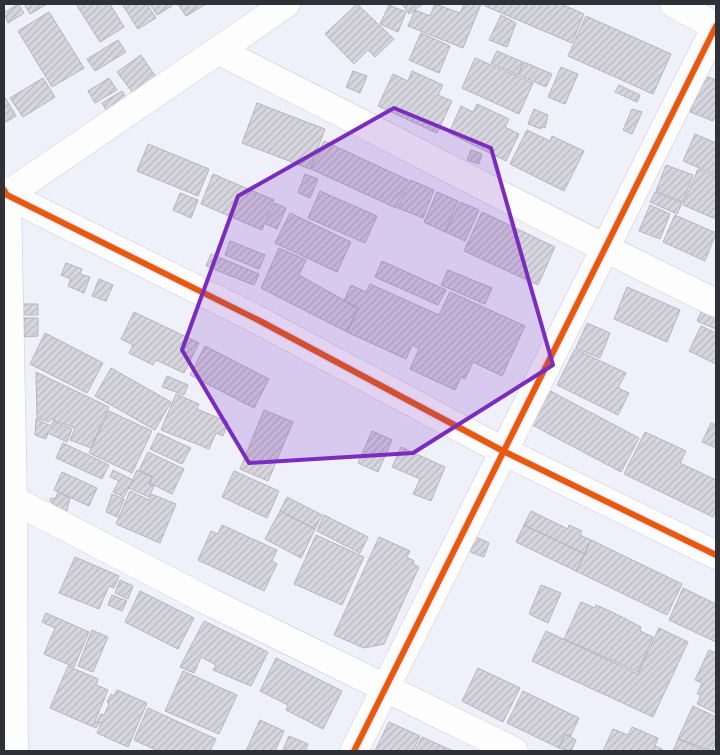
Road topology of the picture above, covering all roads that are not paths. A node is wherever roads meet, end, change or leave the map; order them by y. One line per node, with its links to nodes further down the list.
1 (286, 4): 4 (street)
2 (674, 4): 3 (street)
3 (716, 26): 6 (street)
4 (219, 51): 5 (street); 6 (street)
5 (5, 194): 8 (street); 9 (street)
6 (605, 249): 7 (street); 8 (street)
7 (716, 302)
8 (503, 451): 10 (street); 11 (street)
9 (8, 498): 11 (street); 12 (street)
10 (716, 556)
11 (386, 688): 13 (street); 14 (street)
12 (14, 751)
13 (354, 751)
14 (514, 751)

